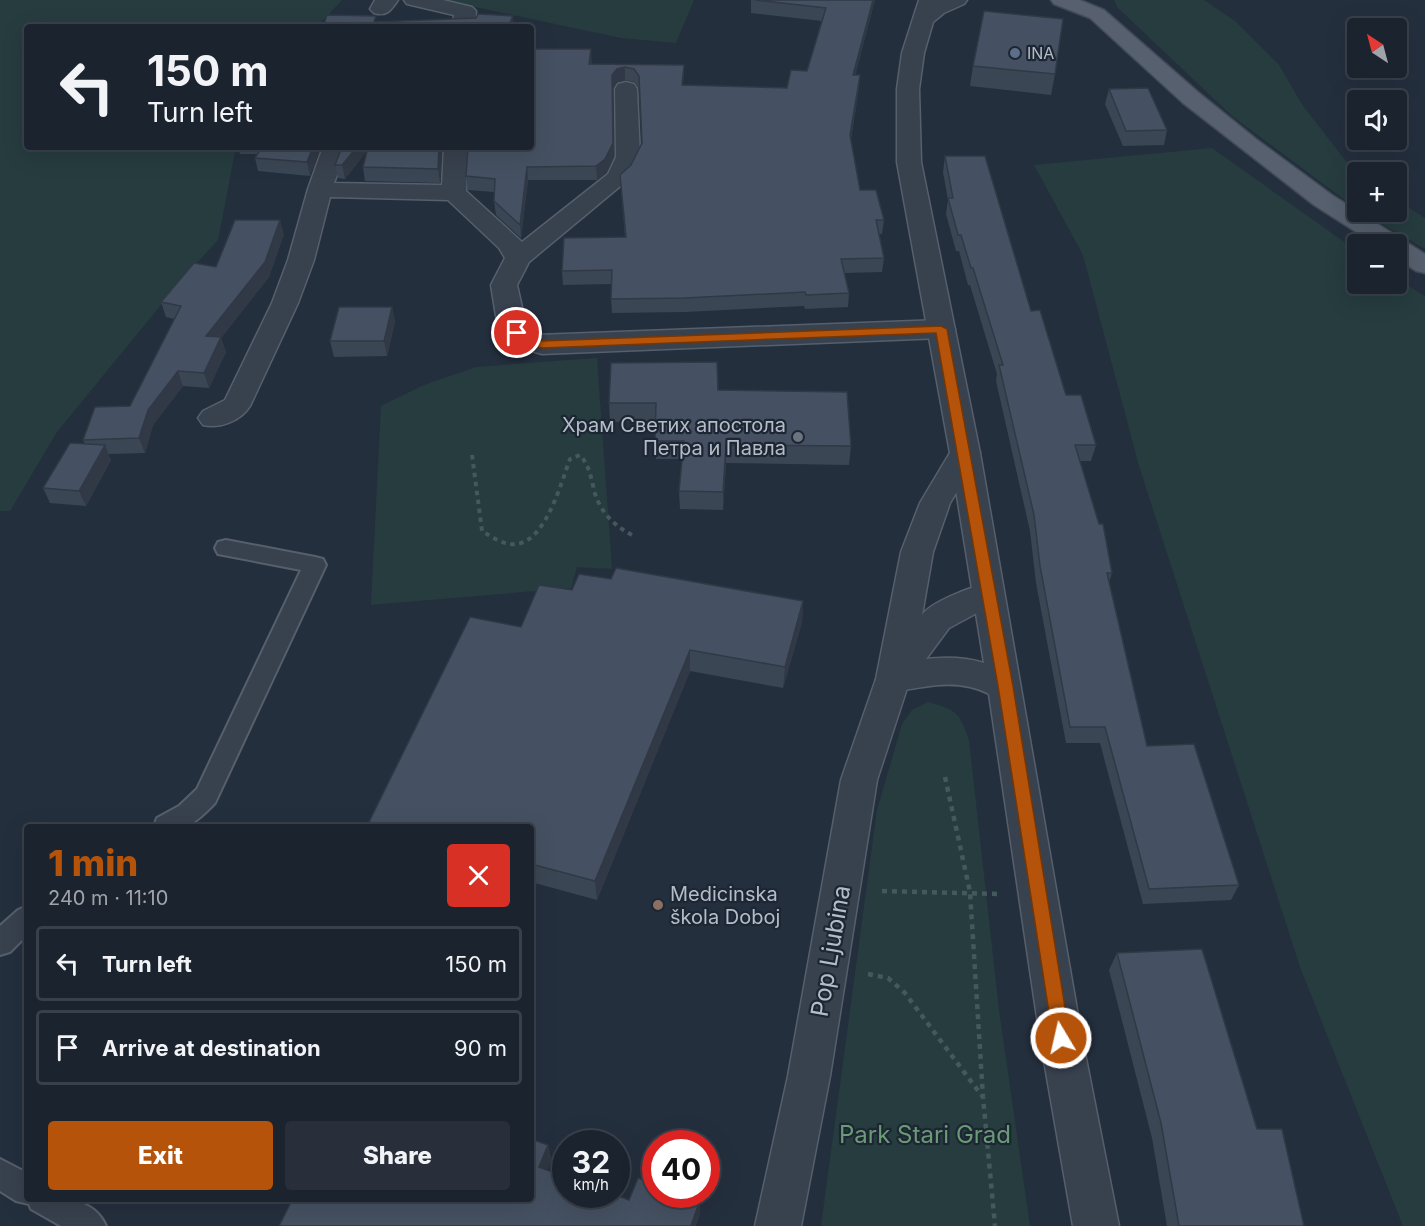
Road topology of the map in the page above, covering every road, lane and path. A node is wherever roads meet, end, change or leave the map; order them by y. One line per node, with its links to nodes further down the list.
1 (414, 0): 6 (street)
2 (929, 0): 7 (street)
3 (957, 0): 7 (street)
4 (1060, 0): 5 (main road)
5 (1095, 7): 13 (main road)
6 (464, 24)
7 (920, 24): 17 (street)
8 (626, 89): 15 (street)
9 (334, 150): 11 (street)
10 (456, 150): 12 (street)
11 (320, 189): 12 (street); 18 (street)
12 (454, 192): 15 (street)
13 (1376, 234)
14 (1407, 255): 16 (main road)
15 (518, 258): 17 (street)
16 (1425, 266)
17 (941, 329): 19 (street)
18 (213, 418)
19 (965, 453): 23 (street); 24 (street)
20 (472, 455): 21 (path)
21 (634, 536)
22 (226, 548): 27 (lane)
23 (988, 596): 24 (street); 25 (street)
24 (892, 679): 25 (street); 39 (street, Pop Ljubina)
25 (1005, 686): 41 (street)
26 (945, 777): 29 (path)
27 (169, 824)
28 (870, 891): 29 (path)
29 (970, 892): 30 (path); 34 (path)
30 (1007, 895)
31 (24, 921): 32 (lane)
32 (0, 943)
33 (858, 972): 34 (path)
34 (983, 1097): 40 (path)
35 (0, 1174): 36 (lane)
36 (24, 1188)
37 (49, 1202): 38 (lane)
38 (90, 1226)
39 (778, 1226)
40 (996, 1226)
41 (1096, 1226)

